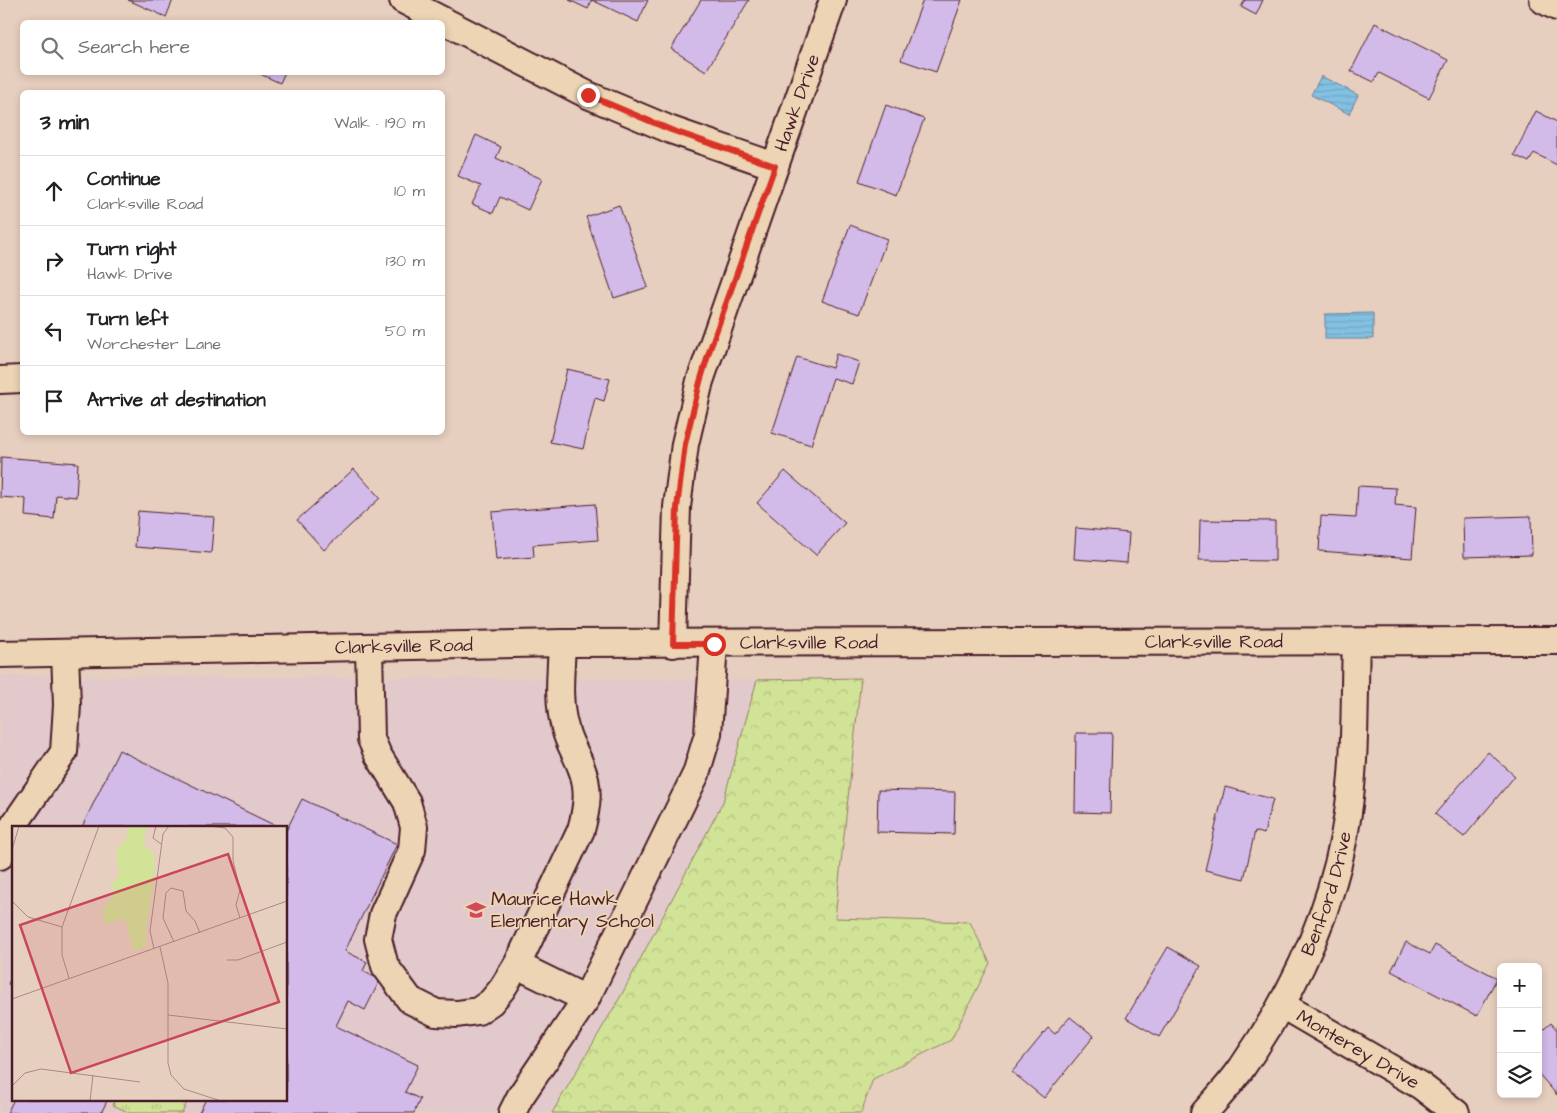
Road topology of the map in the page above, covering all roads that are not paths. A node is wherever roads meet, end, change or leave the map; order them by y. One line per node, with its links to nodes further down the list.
1 (403, 0): 5 (street)
2 (833, 0): 7 (street, Hawk Drive)
3 (1543, 0): 4 (street)
4 (1557, 7)
5 (442, 20)
6 (445, 22): 7 (street)
7 (775, 166): 13 (street, Hawk Drive)
8 (20, 379): 9 (street)
9 (0, 380)
10 (1557, 641): 11 (street, Clarksville Road)
11 (1356, 643): 14 (street, Clarksville Road); 23 (street, Benford Drive)
12 (562, 644): 13 (street, Clarksville Road); 15 (street, Clarksville Road); 21 (street)
13 (673, 644): 14 (street, Clarksville Road)
14 (714, 644): 22 (street)
15 (369, 647): 16 (street, Clarksville Road); 21 (street)
16 (65, 653): 17 (street, Clarksville Road); 18 (street)
17 (0, 654)
18 (13, 826)
19 (12, 828): 20 (street)
20 (0, 856)
21 (517, 965): 22 (street)
22 (586, 1000): 24 (street)
23 (1282, 1005): 25 (street, Benford Drive); 26 (street, Monterey Drive)
24 (512, 1113)
25 (1204, 1113)
26 (1456, 1113)

